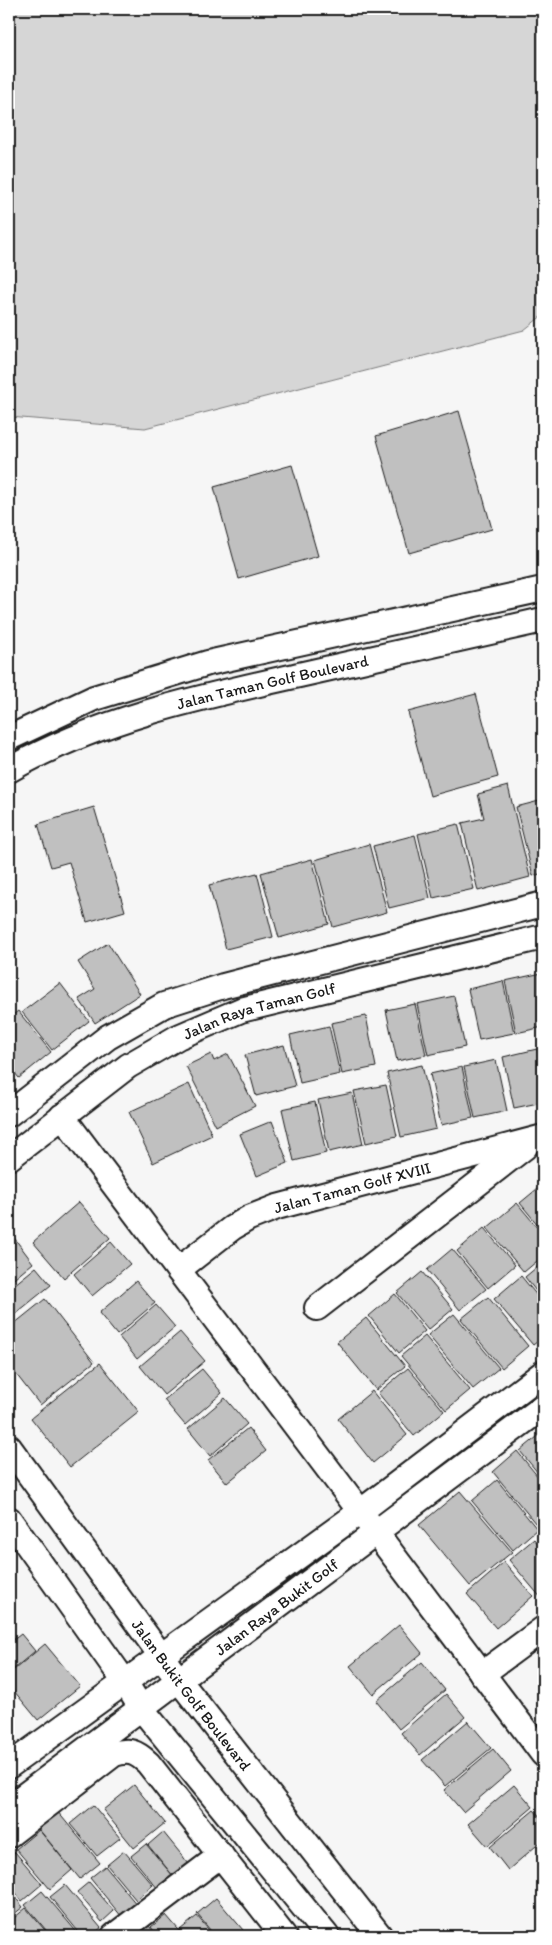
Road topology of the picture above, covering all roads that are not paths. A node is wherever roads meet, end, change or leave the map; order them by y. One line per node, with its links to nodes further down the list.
1 (543, 590): 3 (street, Jalan Taman Golf Boulevard)
2 (543, 620): 4 (street, Jalan Taman Golf Boulevard)
3 (9, 738)
4 (9, 770)
5 (543, 904): 7 (street, Jalan Raya Taman Golf)
6 (543, 937): 9 (street, Jalan Raya Taman Golf)
7 (29, 1098): 8 (street, Jalan Raya Taman Golf); 9 (street)
8 (9, 1114)
9 (56, 1121): 11 (street, Jalan Raya Taman Golf); 12 (street)
10 (539, 1138): 12 (street, Jalan Taman Golf XVIII); 13 (street)
11 (9, 1158)
12 (178, 1270): 17 (street)
13 (317, 1308)
14 (543, 1373): 17 (street, Jalan Raya Bukit Golf)
15 (543, 1407): 19 (street, Jalan Raya Bukit Golf)
16 (9, 1447): 21 (street, Jalan Bukit Golf Boulevard)
17 (360, 1512): 19 (street); 21 (street, Jalan Raya Bukit Golf)
18 (9, 1519): 24 (street)
19 (376, 1533): 22 (street); 23 (street, Jalan Raya Bukit Golf)
20 (543, 1629): 22 (street)
21 (162, 1656): 23 (street, Jalan Bukit Golf Boulevard); 24 (street, Jalan Raya Bukit Golf)
22 (482, 1674): 26 (street)
23 (178, 1679): 25 (street, Jalan Raya Bukit Golf); 34 (street, Jalan Bukit Golf Boulevard)
24 (126, 1682): 25 (street); 27 (street, Jalan Raya Bukit Golf)
25 (141, 1708): 28 (street, Jalan Raya Bukit Golf); 33 (street)
26 (543, 1754)
27 (9, 1766)
28 (9, 1806)
29 (9, 1835): 30 (street)
30 (221, 1855): 31 (street); 32 (street)
31 (114, 1936)
32 (284, 1936)
33 (327, 1936)
34 (380, 1936)

